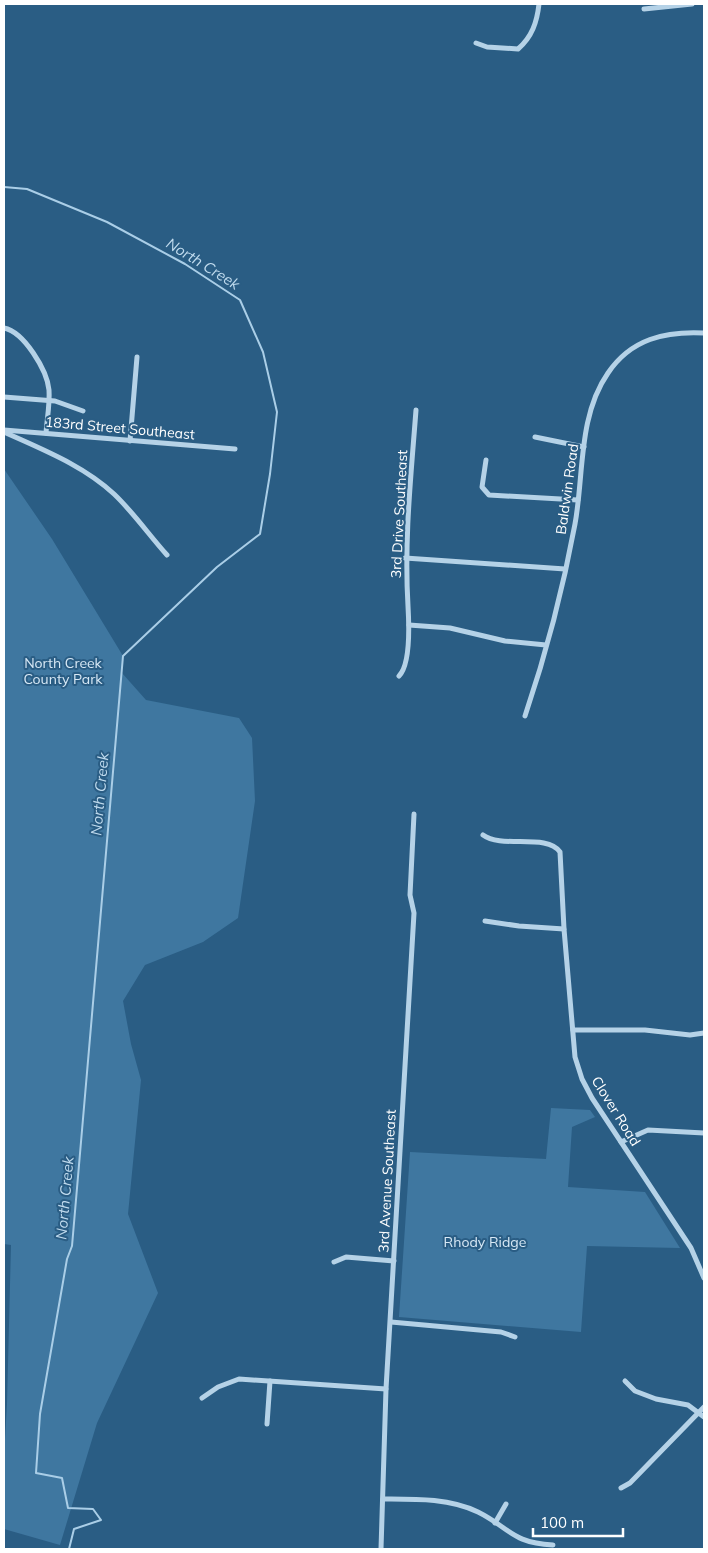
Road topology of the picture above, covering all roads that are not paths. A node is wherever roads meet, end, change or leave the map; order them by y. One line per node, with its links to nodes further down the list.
1 (539, 4): 4 (street)
2 (692, 4): 3 (street)
3 (644, 9)
4 (476, 43)
5 (4, 328): 9 (street)
6 (704, 333): 16 (street, Baldwin Road)
7 (138, 357): 15 (street)
8 (4, 397): 9 (street)
9 (48, 400): 11 (street); 13 (street)
10 (416, 410): 21 (street, 3rd Drive Southeast)
11 (83, 411)
12 (4, 431): 13 (street, 183rd Street Southeast); 20 (street)
13 (46, 433): 15 (street, 183rd Street Southeast)
14 (535, 437): 16 (street)
15 (130, 441): 17 (street, 183rd Street Southeast)
16 (584, 447): 19 (street, Baldwin Road)
17 (235, 449)
18 (486, 460): 19 (street)
19 (578, 500): 22 (street, Baldwin Road)
20 (167, 555)
21 (405, 558): 22 (street); 23 (street, 3rd Drive Southeast)
22 (566, 569): 24 (street, Baldwin Road)
23 (409, 626): 24 (street); 25 (street, 3rd Drive Southeast)
24 (546, 645): 26 (street, Baldwin Road)
25 (398, 676)
26 (525, 716)
27 (414, 814): 35 (street, 3rd Avenue Southeast)
28 (483, 835): 30 (street, Clover Road)
29 (485, 921): 30 (street)
30 (564, 929): 31 (street, Clover Road)
31 (573, 1030): 32 (street); 34 (street, Clover Road)
32 (704, 1033)
33 (704, 1132): 34 (street)
34 (621, 1142): 37 (street, Clover Road)
35 (394, 1261): 36 (street); 38 (street, 3rd Avenue Southeast)
36 (334, 1262)
37 (704, 1278)
38 (391, 1322): 39 (street); 42 (street, 3rd Avenue Southeast)
39 (515, 1337)
40 (270, 1381): 42 (street); 43 (street); 47 (street)
41 (625, 1381): 45 (street)
42 (386, 1389): 49 (street, 3rd Avenue Southeast)
43 (202, 1398)
44 (704, 1407): 45 (street)
45 (699, 1412): 46 (street); 48 (street)
46 (704, 1417)
47 (266, 1424)
48 (621, 1488)
49 (384, 1499): 51 (street); 53 (street, 3rd Avenue Southeast)
50 (506, 1504): 51 (street)
51 (495, 1523): 52 (street)
52 (553, 1545)
53 (380, 1549)

